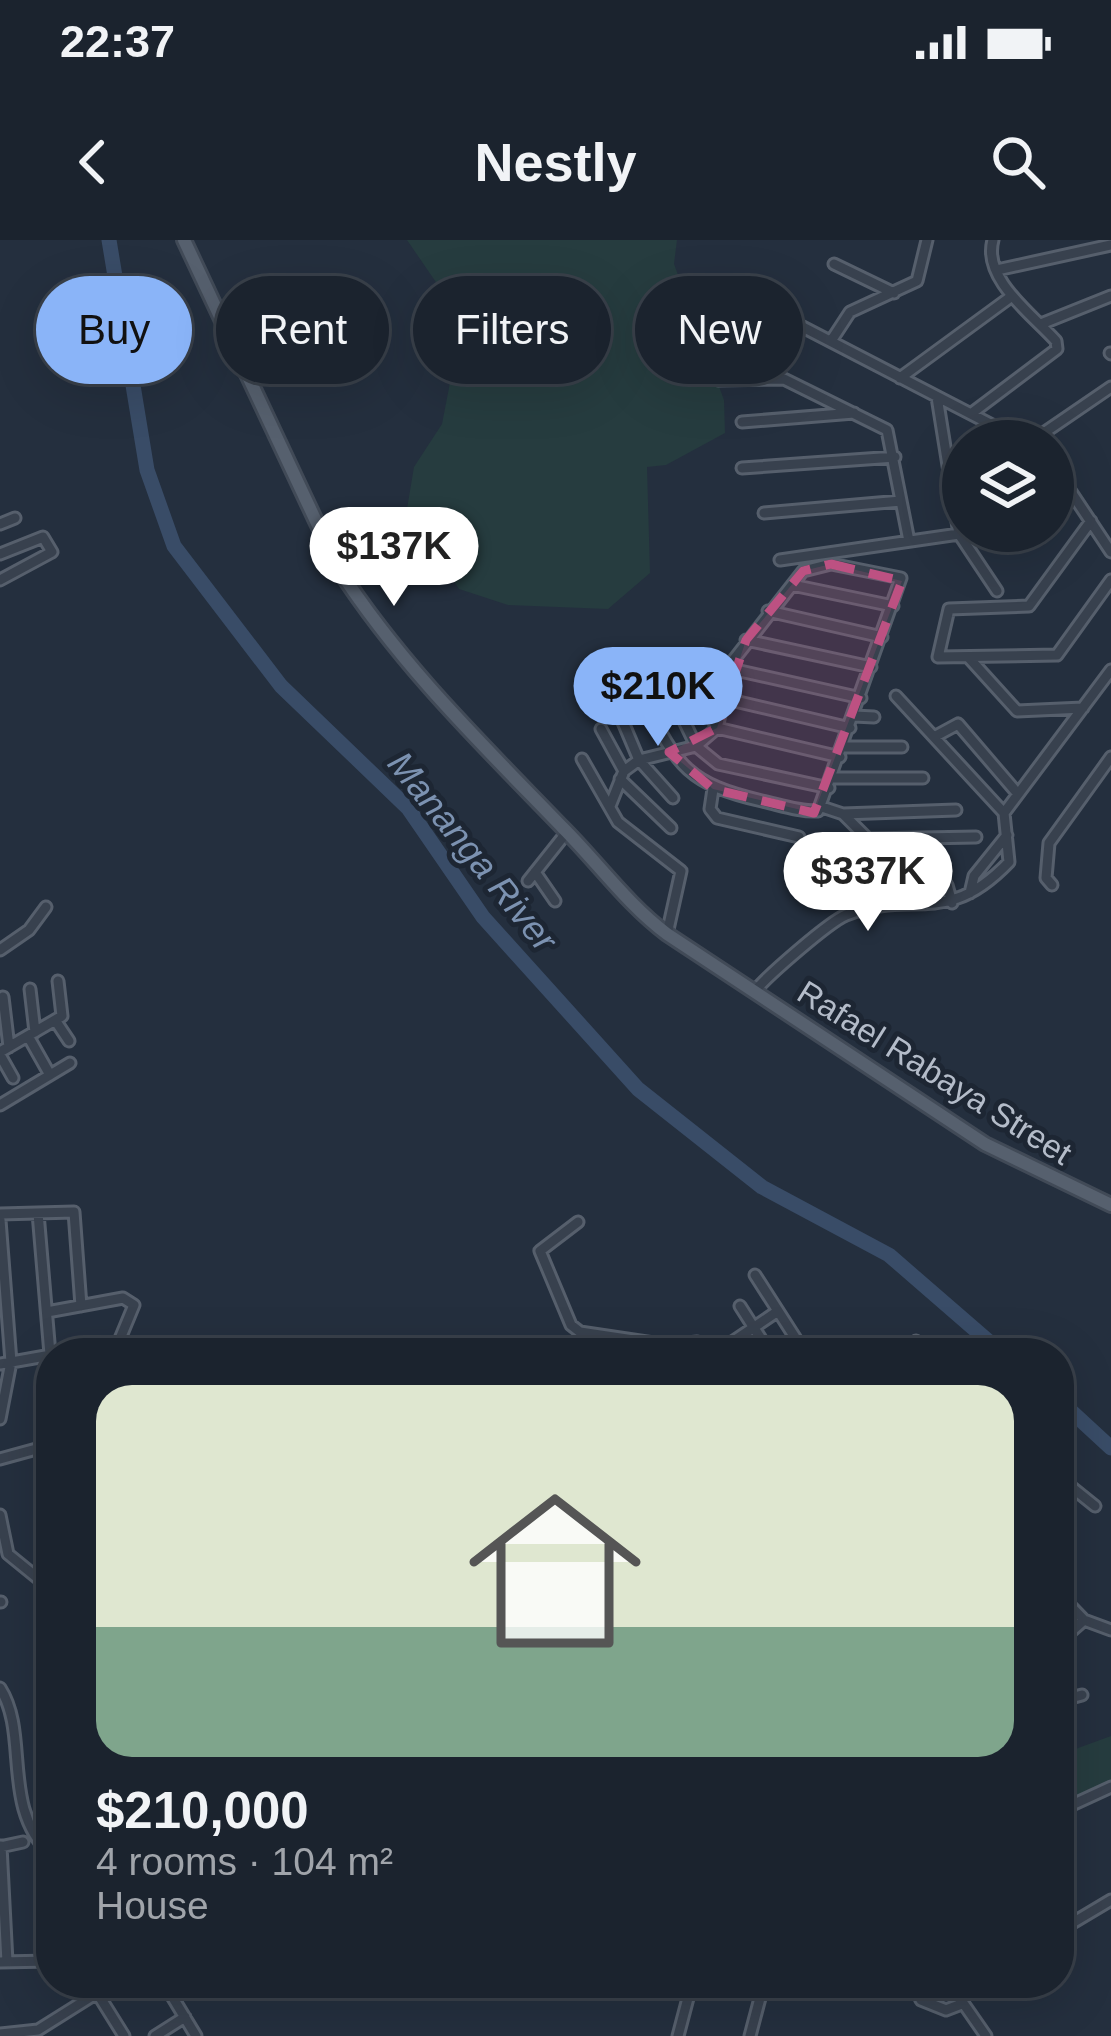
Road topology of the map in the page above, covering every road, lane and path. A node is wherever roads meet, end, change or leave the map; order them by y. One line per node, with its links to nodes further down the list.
1 (184, 240): 83 (main road, Rafael Rabaya Street)
2 (927, 240): 7 (street)
3 (993, 240): 6 (street)
4 (1111, 245): 6 (street)
5 (834, 264): 7 (street)
6 (998, 270): 8 (street)
7 (894, 293): 11 (street)
8 (1012, 296): 10 (street); 12 (street)
9 (1111, 296): 10 (street)
10 (1041, 324): 17 (street)
11 (832, 341): 12 (street); 14 (street)
12 (900, 378): 15 (street)
13 (1110, 389): 20 (street)
14 (825, 397): 16 (street); 18 (street)
15 (937, 397): 17 (street); 22 (street)
16 (854, 413): 18 (street); 23 (street)
17 (972, 413): 19 (street)
18 (823, 419): 21 (street)
19 (986, 420)
20 (1061, 420)
21 (742, 422)
22 (942, 428)
23 (895, 457): 24 (street); 26 (street)
24 (742, 468)
25 (1074, 496): 29 (street)
26 (901, 500): 27 (street); 32 (street)
27 (764, 513)
28 (15, 518): 30 (street)
29 (1090, 520): 34 (street); 43 (street)
30 (0, 524)
31 (942, 536): 32 (street)
32 (909, 541): 36 (street)
33 (971, 552): 40 (street)
34 (1111, 552)
35 (0, 554): 37 (street)
36 (780, 560)
37 (0, 580)
38 (1111, 580): 47 (street)
39 (792, 585): 42 (street); 42 (street); 44 (street)
40 (997, 590): 41 (street); 43 (street)
41 (991, 605): 43 (street); 47 (street)
42 (893, 606): 45 (street)
43 (1011, 608)
44 (768, 611): 45 (street); 46 (street)
45 (882, 637): 48 (street)
46 (746, 640): 48 (street); 49 (street)
47 (969, 658): 57 (street)
48 (872, 667): 54 (street)
49 (731, 669): 54 (street); 55 (street)
50 (1109, 676): 57 (street)
51 (695, 684): 61 (street)
52 (670, 692): 64 (street)
53 (896, 696): 63 (street)
54 (861, 698): 60 (street)
55 (726, 699): 60 (street); 61 (street)
56 (645, 701): 66 (street)
57 (1083, 708): 75 (street)
58 (620, 715): 70 (street)
59 (874, 717): 60 (street)
60 (852, 722): 67 (street)
61 (717, 728): 64 (street); 67 (street)
62 (601, 729): 71 (street)
63 (934, 737): 75 (street); 80 (street)
64 (696, 746): 66 (street); 73 (street)
65 (902, 747): 67 (street)
66 (669, 752): 70 (street); 74 (street)
67 (842, 752): 73 (street)
68 (1111, 757): 90 (street)
69 (582, 759): 77 (street)
70 (639, 760): 71 (street); 76 (street)
71 (622, 775): 77 (street); 82 (street)
72 (922, 778): 73 (street)
73 (831, 783): 78 (street)
74 (713, 789): 78 (street); 85 (street)
75 (1018, 794): 80 (street)
76 (673, 798)
77 (610, 806): 95 (street)
78 (822, 807): 81 (street)
79 (956, 810): 81 (street)
80 (1004, 813): 84 (street)
81 (843, 814): 86 (street)
82 (671, 829)
83 (567, 832): 92 (street); 95 (main road, Rafael Rabaya Street)
84 (1007, 835): 87 (street); 89 (street)
85 (799, 837)
86 (976, 837)
87 (984, 863): 89 (street); 91 (street)
88 (905, 869): 93 (street)
89 (994, 875): 91 (street)
90 (1052, 885)
91 (970, 893): 93 (street)
92 (555, 901)
93 (952, 903): 99 (street)
94 (46, 907): 96 (street)
95 (667, 934): 99 (main road, Rafael Rabaya Street)
96 (0, 950)
97 (58, 981): 101 (street)
98 (30, 989): 102 (street)
99 (755, 992): 109 (main road, Rafael Rabaya Street)
100 (3, 998): 104 (street)
101 (56, 1020): 102 (street); 103 (street)
102 (31, 1034): 104 (street); 106 (street)
103 (69, 1041)
104 (3, 1052): 107 (street)
105 (70, 1063): 106 (street)
106 (50, 1075): 108 (street)
107 (13, 1078)
108 (0, 1105)
109 (1111, 1205)
110 (38, 1213): 111 (street); 114 (street); 117 (street)
111 (0, 1217): 126 (street)
112 (578, 1222): 121 (street)
113 (755, 1275): 116 (street)
114 (81, 1306): 117 (street); 120 (street)
115 (740, 1306): 118 (street)
116 (778, 1311): 118 (street); 124 (street)
117 (47, 1312): 119 (street)
118 (754, 1326): 122 (street); 123 (street)
119 (49, 1338)
120 (120, 1338)
121 (617, 1338)
122 (743, 1338)
123 (761, 1338)
124 (795, 1338)
125 (36, 1357): 126 (street)
126 (5, 1363): 127 (street)
127 (0, 1419)
128 (36, 1449): 129 (street)
129 (0, 1459)
130 (1074, 1489): 131 (street)
131 (1095, 1506)
132 (0, 1515): 133 (street)
133 (4, 1556): 134 (street)
134 (36, 1578)
135 (1074, 1610): 136 (street)
136 (1084, 1620): 137 (street); 138 (street)
137 (1108, 1623)
138 (1074, 1629)
139 (0, 1688): 142 (street)
140 (1082, 1695): 141 (street)
141 (1074, 1697)
142 (16, 1767): 143 (street); 147 (street)
143 (0, 1772)
144 (1111, 1787): 145 (street)
145 (1074, 1804)
146 (23, 1842): 148 (street)
147 (36, 1842)
148 (0, 1846): 152 (street)
149 (1111, 1900): 150 (street)
150 (1074, 1922)
151 (36, 1961): 152 (street)
152 (3, 1962)
153 (81, 1998): 161 (street)
154 (100, 1998): 162 (street)
155 (173, 1998): 160 (street)
156 (688, 1998): 165 (street)
157 (760, 1998): 166 (street)
158 (920, 1998): 159 (street)
159 (961, 2000): 167 (street)
160 (185, 2017): 163 (street); 164 (street)
161 (0, 2034)
162 (124, 2036)
163 (155, 2036)
164 (196, 2036)
165 (678, 2036)
166 (750, 2036)
167 (986, 2036)

